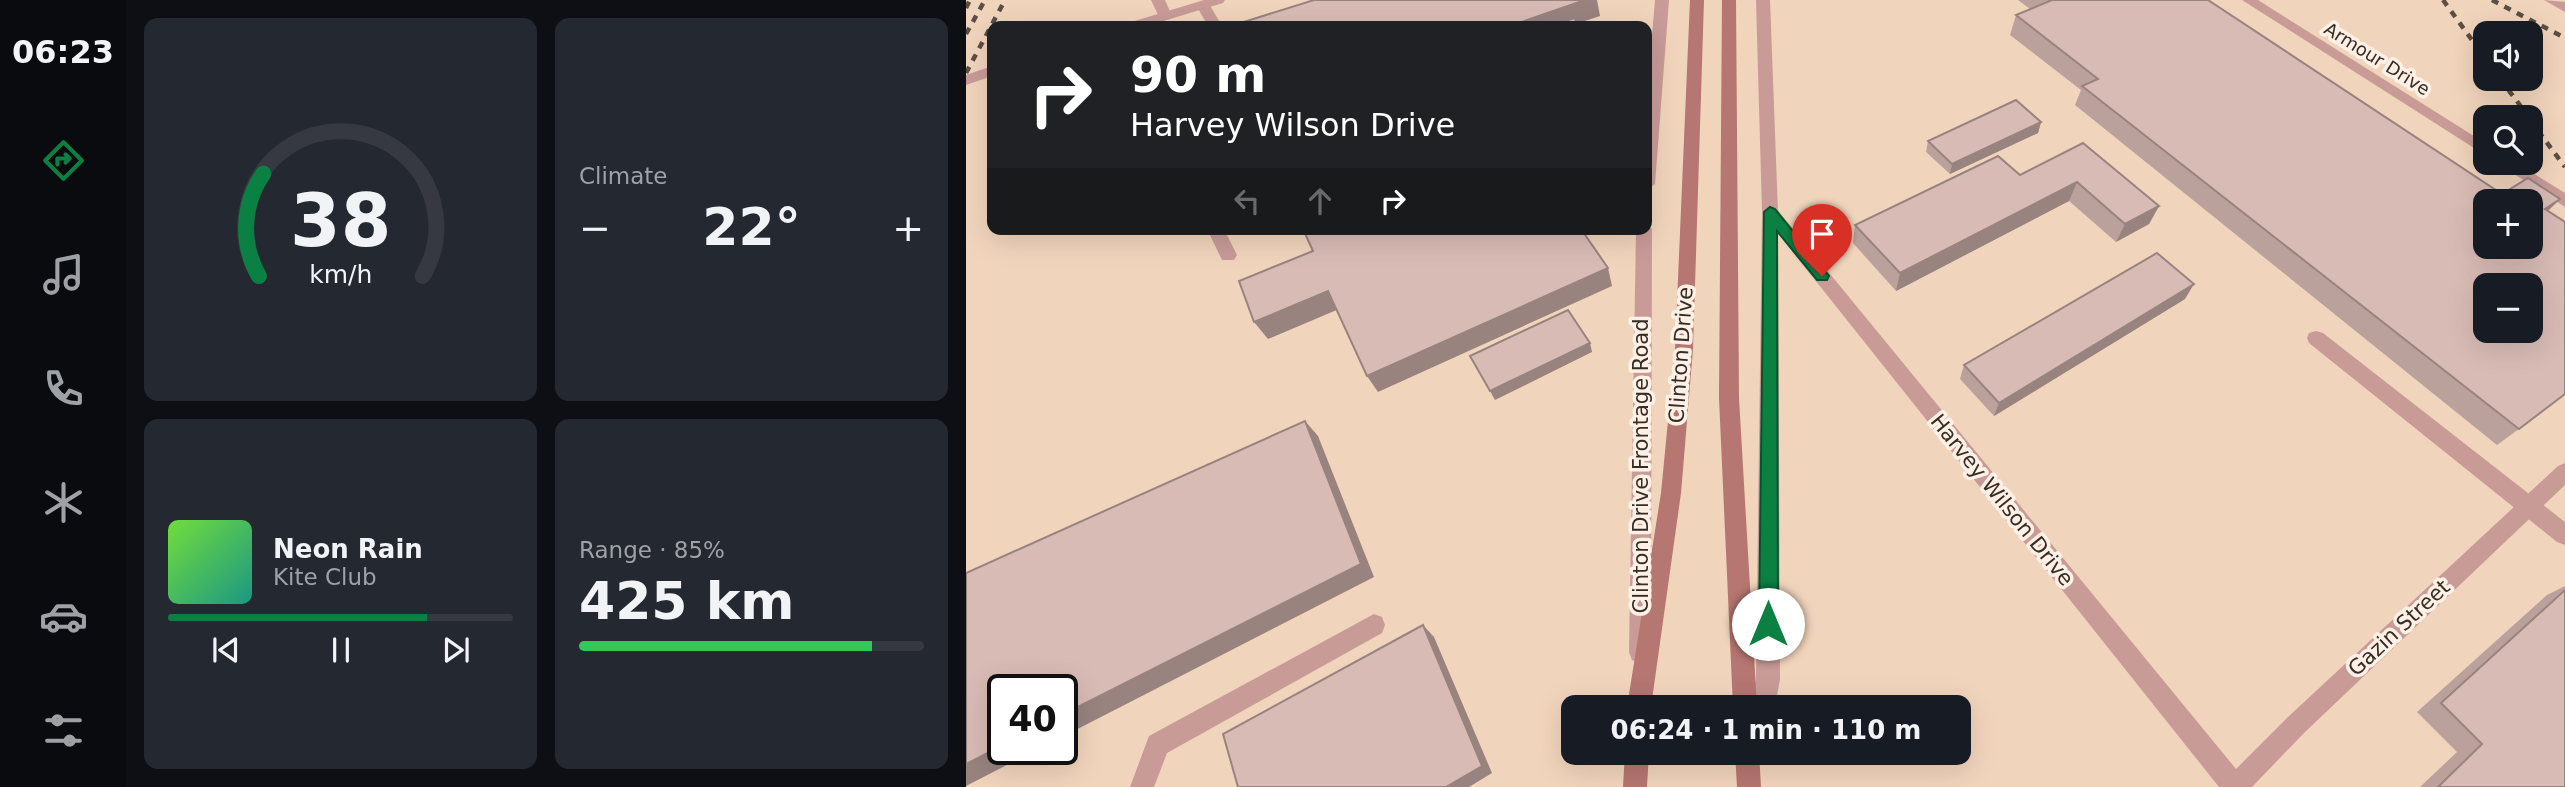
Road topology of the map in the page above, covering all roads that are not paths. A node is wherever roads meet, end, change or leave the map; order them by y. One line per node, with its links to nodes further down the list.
1 (1158, 0): 11 (street)
2 (1218, 0): 9 (street)
3 (1662, 0): 16 (street)
4 (1697, 0): 30 (main road, Clinton Drive)
5 (1729, 0): 31 (main road, Clinton Drive)
6 (1763, 0): 20 (street)
7 (2249, 0): 17 (street, Armour Drive)
8 (2551, 0): 10 (street)
9 (1203, 5): 11 (street); 13 (street)
10 (2565, 8)
11 (1165, 16): 12 (street)
12 (1149, 21)
13 (1212, 21)
14 (987, 73): 15 (street)
15 (966, 79)
16 (1652, 123)
17 (2473, 142)
18 (2524, 175): 19 (street)
19 (2565, 201)
20 (1770, 212): 32 (street); 39 (street, Harvey Wilson Drive)
21 (1218, 235): 23 (street)
22 (1644, 235): 29 (street, Clinton Drive Frontage Road)
23 (1228, 255)
24 (2316, 338): 26 (street)
25 (2565, 472): 26 (street, Gazin Street)
26 (2529, 506): 27 (street); 39 (street, Gazin Street)
27 (2565, 535)
28 (1374, 625): 36 (street)
29 (1639, 695)
30 (1641, 695)
31 (1744, 695)
32 (1765, 695)
33 (1636, 765): 37 (main road)
34 (1748, 765): 38 (main road)
35 (1753, 765): 38 (street)
36 (1142, 787)
37 (1634, 787)
38 (1749, 787)
39 (2235, 787)

